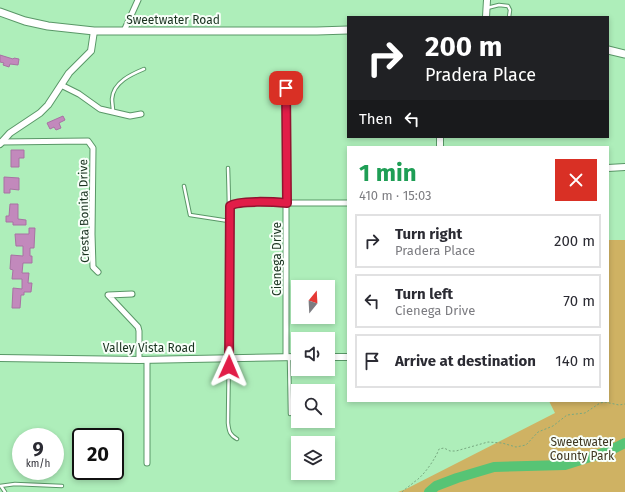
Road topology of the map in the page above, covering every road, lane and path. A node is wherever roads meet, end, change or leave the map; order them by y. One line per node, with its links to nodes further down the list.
1 (138, 0): 7 (street)
2 (487, 0): 3 (street)
3 (486, 9): 5 (street); 6 (lane)
4 (0, 12): 9 (main road, Sweetwater Road)
5 (486, 16)
6 (509, 16)
7 (124, 30): 8 (main road, Sweetwater Road); 9 (main road, Sweetwater Road)
8 (347, 30)
9 (94, 31): 13 (street)
10 (609, 50): 11 (main road)
11 (625, 54)
12 (144, 69): 15 (lane)
13 (61, 85): 15 (street); 17 (street)
14 (286, 88): 22 (street, Cienega Drive)
15 (113, 112): 16 (street)
16 (141, 114)
17 (1, 143): 26 (street, Cresta Bonita Drive)
18 (625, 167): 20 (street)
19 (228, 168): 24 (lane)
20 (609, 168)
21 (184, 186): 25 (lane)
22 (287, 203): 23 (street); 24 (lane); 28 (street, Cienega Drive)
23 (347, 203)
24 (230, 206): 25 (lane)
25 (230, 221): 32 (lane)
26 (98, 272)
27 (132, 294): 33 (street)
28 (288, 357): 32 (street, Valley Vista Road); 36 (lane)
29 (335, 357): 30 (street)
30 (347, 357)
31 (0, 358): 33 (street, Valley Vista Road)
32 (230, 359): 34 (street, Valley Vista Road); 37 (lane)
33 (140, 360): 34 (street, Valley Vista Road)
34 (147, 360): 38 (street)
35 (625, 404): 42 (path)
36 (290, 414)
37 (237, 439)
38 (147, 463)
39 (0, 486): 40 (lane); 41 (lane)
40 (62, 486)
41 (4, 492)
42 (402, 492)

